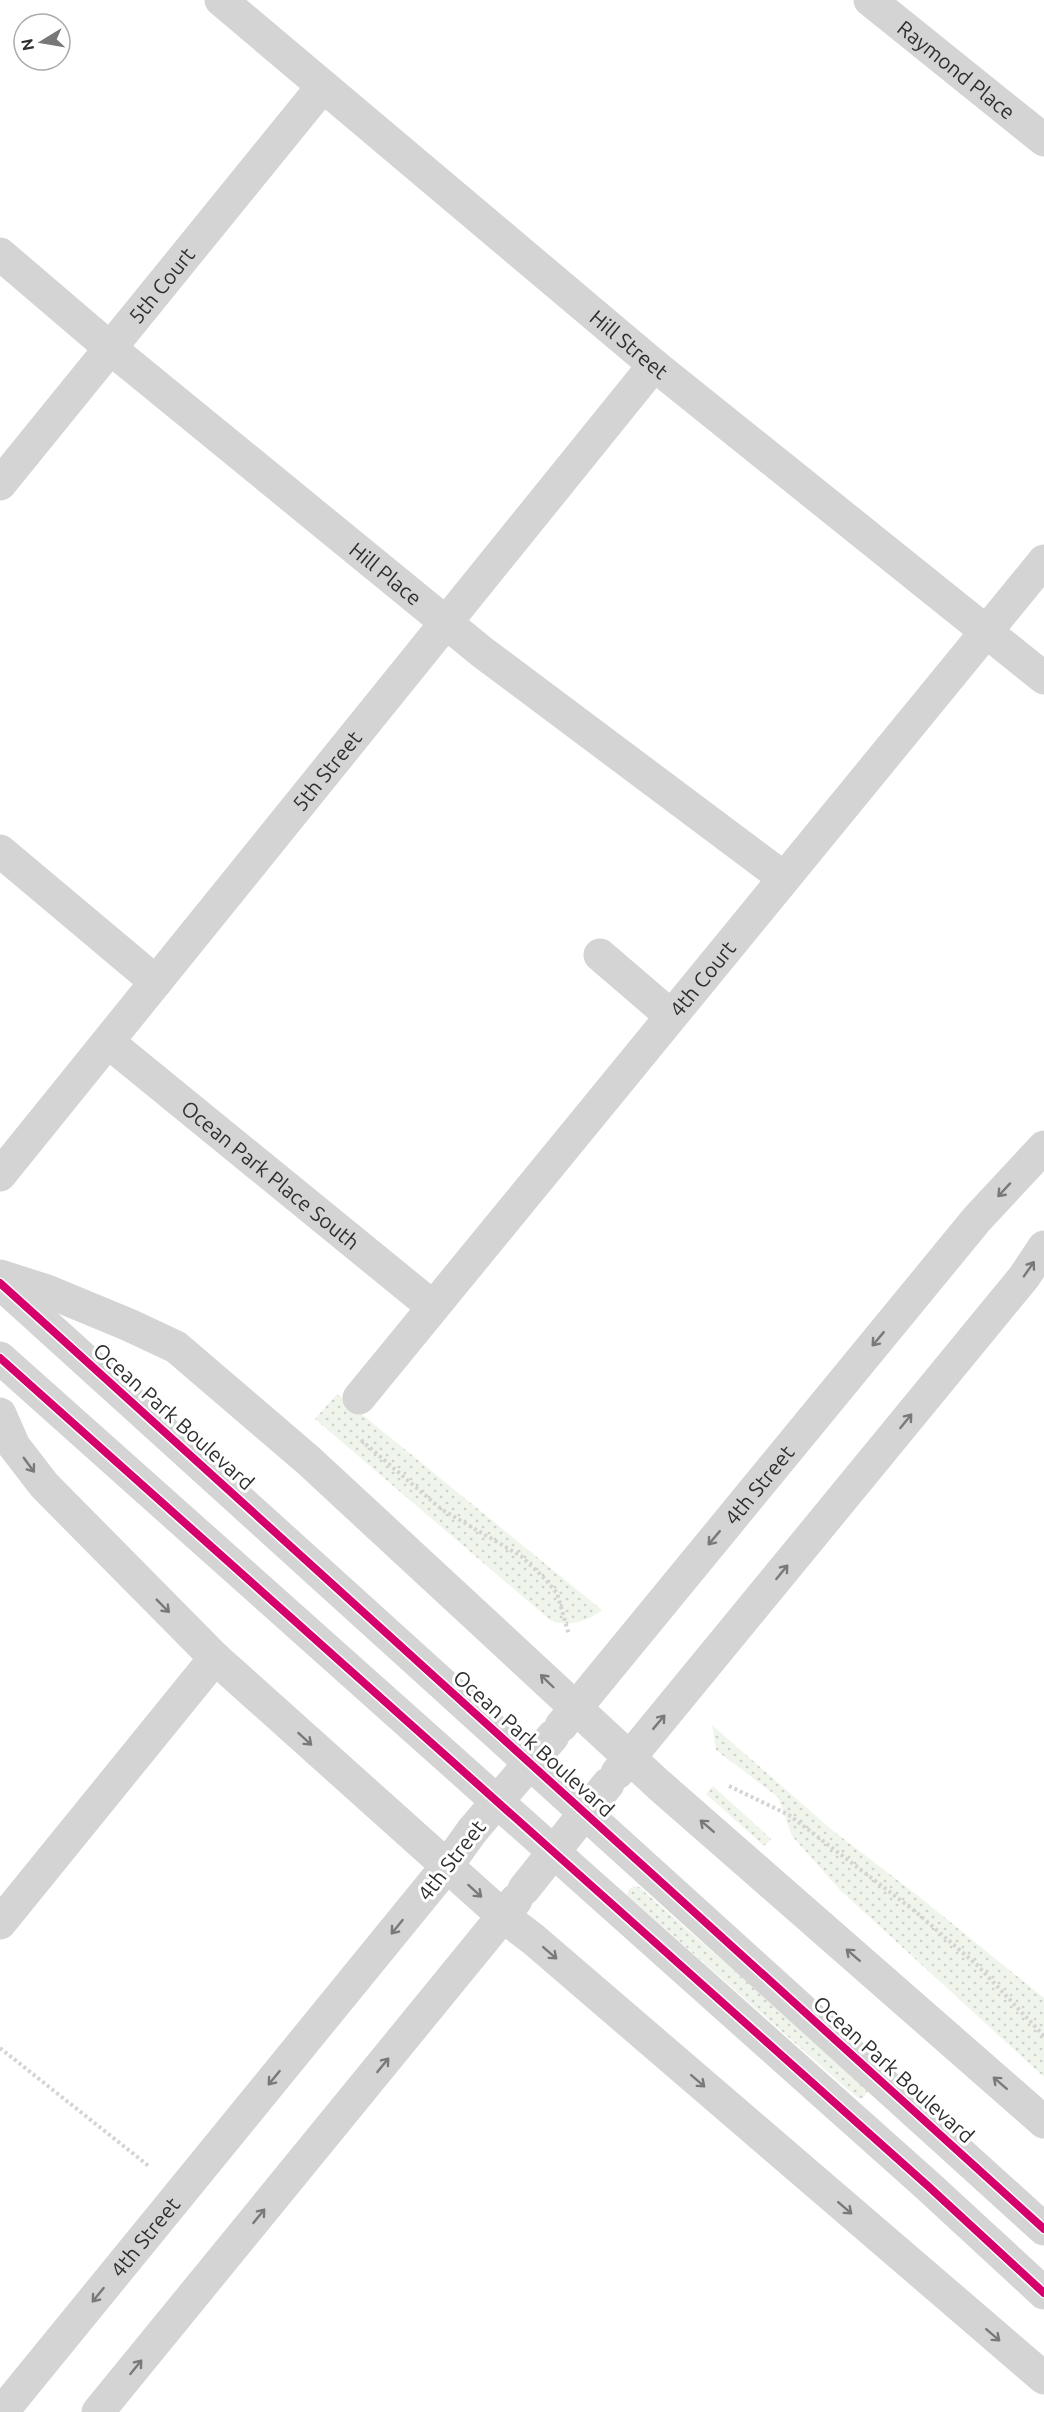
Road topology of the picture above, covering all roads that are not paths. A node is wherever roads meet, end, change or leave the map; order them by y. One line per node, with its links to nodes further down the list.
1 (221, 0): 3 (street, Hill Street)
2 (870, 0): 4 (street, Raymond Place)
3 (323, 86): 6 (street, 5th Court); 7 (street, Hill Street)
4 (1044, 140)
5 (0, 254): 6 (street, Hill Place)
6 (110, 348): 8 (street, 5th Court); 10 (street, Hill Place)
7 (654, 365): 10 (street, 5th Street); 11 (street, Hill Street)
8 (0, 484)
9 (1044, 561): 11 (street, 4th Court)
10 (447, 623): 14 (street, Hill Place); 16 (street, 5th Street)
11 (986, 633): 12 (street, Hill Street); 14 (street, 4th Court)
12 (1044, 678)
13 (0, 851): 16 (street)
14 (784, 878): 17 (street, 4th Court)
15 (600, 955): 17 (street)
16 (156, 982): 18 (street, 5th Street)
17 (671, 1016): 24 (street, 4th Court)
18 (108, 1042): 20 (street, 5th Street); 24 (street, Ocean Park Place South)
19 (1044, 1147): 29 (street, 4th Street, one-way to 29)
20 (0, 1175)
21 (1044, 1247): 30 (street, one-way to 21)
22 (0, 1276): 29 (street, Ocean Park Boulevard, one-way to 22)
23 (0, 1283): 35 (street, Ocean Park Boulevard)
24 (433, 1307): 26 (street, 4th Court)
25 (0, 1358): 36 (street)
26 (359, 1398)
27 (0, 1414): 28 (street, one-way to 28)
28 (215, 1658): 31 (street, one-way to 31); 33 (street)
29 (575, 1708): 30 (street, Ocean Park Boulevard); 31 (street, 4th Street, bridge)
30 (630, 1757): 32 (street, bridge); 34 (street, Ocean Park Boulevard, one-way to 30)
31 (447, 1866): 32 (street, one-way to 32); 38 (street, 4th Street, one-way to 38)
32 (504, 1917): 37 (street, one-way to 37); 39 (street, one-way to 32)
33 (0, 1923)
34 (1044, 2122)
35 (1044, 2229)
36 (1044, 2293)
37 (1044, 2378)
38 (2, 2412)
39 (98, 2412)

